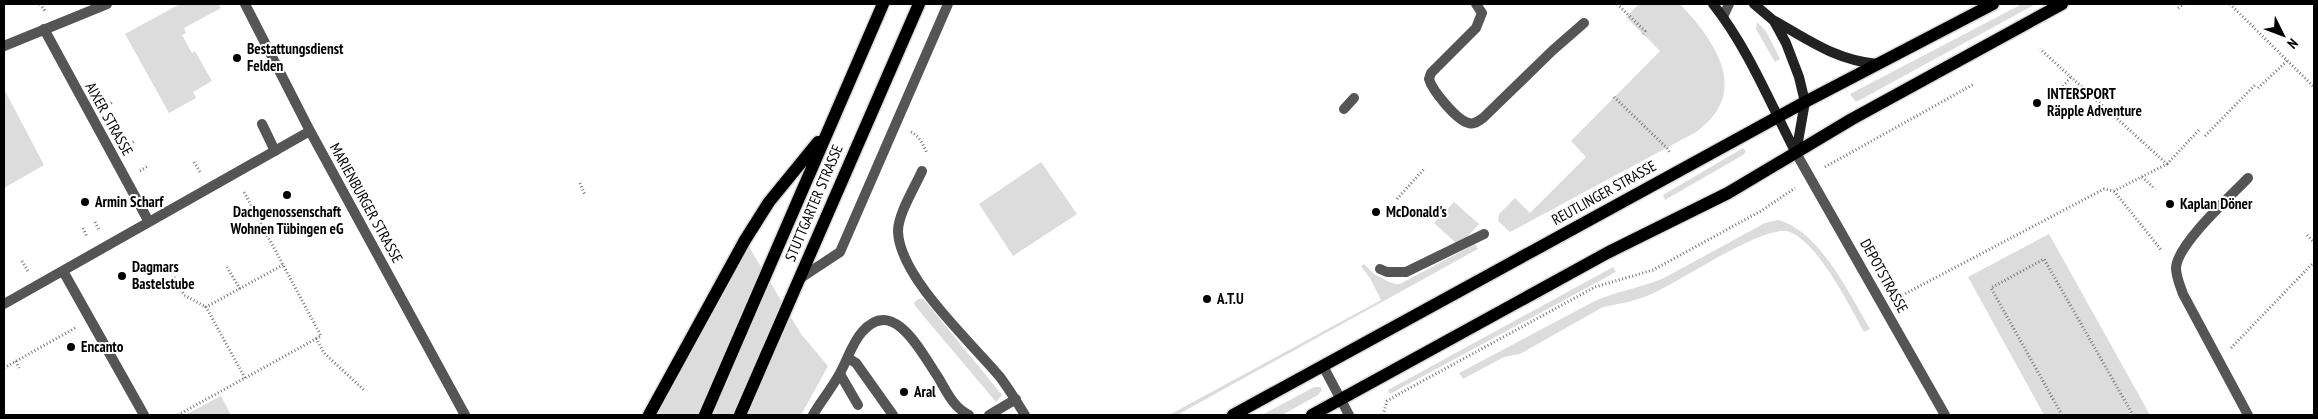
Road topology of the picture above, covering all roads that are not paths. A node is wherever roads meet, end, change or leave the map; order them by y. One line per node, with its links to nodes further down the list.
1 (107, 4): 15 (street)
2 (245, 4): 24 (street, MARIENBURGER STRASSE)
3 (883, 4): 23 (main road, STUTTGARTER STRASSE)
4 (919, 4): 33 (main road, STUTTGARTER STRASSE)
5 (948, 4): 33 (street)
6 (1476, 4): 14 (street)
7 (1713, 4): 12 (main road)
8 (1729, 4): 12 (street)
9 (1754, 4): 13 (main road)
10 (1994, 4): 17 (main road, REUTLINGER STRASSE)
11 (2062, 4): 26 (main road)
12 (1723, 16): 21 (main road)
13 (1774, 21): 17 (main road); 19 (main road)
14 (1584, 23)
15 (44, 29): 16 (street); 29 (street, AIXER STRASSE)
16 (4, 46)
17 (1877, 64): 19 (main road, REUTLINGER STRASSE)
18 (1354, 98): 20 (street)
19 (1805, 102): 21 (main road, REUTLINGER STRASSE); 26 (main road)
20 (1344, 109)
21 (1777, 117): 26 (main road); 36 (main road, REUTLINGER STRASSE)
22 (262, 124): 25 (street)
23 (829, 128): 43 (main road); 44 (main road, STUTTGARTER STRASSE)
24 (310, 131): 25 (street); 42 (street, MARIENBURGER STRASSE)
25 (275, 151): 29 (street)
26 (1796, 153): 39 (main road); 54 (street, DEPOTSTRASSE)
27 (922, 171): 38 (street)
28 (2248, 178): 55 (street)
29 (150, 222): 32 (street)
30 (1484, 234): 31 (street)
31 (1380, 269)
32 (63, 271): 34 (street); 41 (street)
33 (799, 280): 45 (main road, STUTTGARTER STRASSE)
34 (4, 304)
35 (848, 358): 37 (street); 47 (street); 48 (street)
36 (1323, 366): 39 (street); 51 (main road, REUTLINGER STRASSE)
37 (840, 374): 40 (street); 46 (street)
38 (1016, 399): 49 (street); 50 (street)
39 (1340, 400): 52 (main road); 53 (street)
40 (858, 405)
41 (141, 414)
42 (464, 415)
43 (649, 415)
44 (705, 415)
45 (740, 415)
46 (813, 415)
47 (892, 415)
48 (969, 415)
49 (989, 415)
50 (1025, 415)
51 (1233, 415)
52 (1312, 415)
53 (1349, 415)
54 (1945, 415)
55 (2248, 415)

